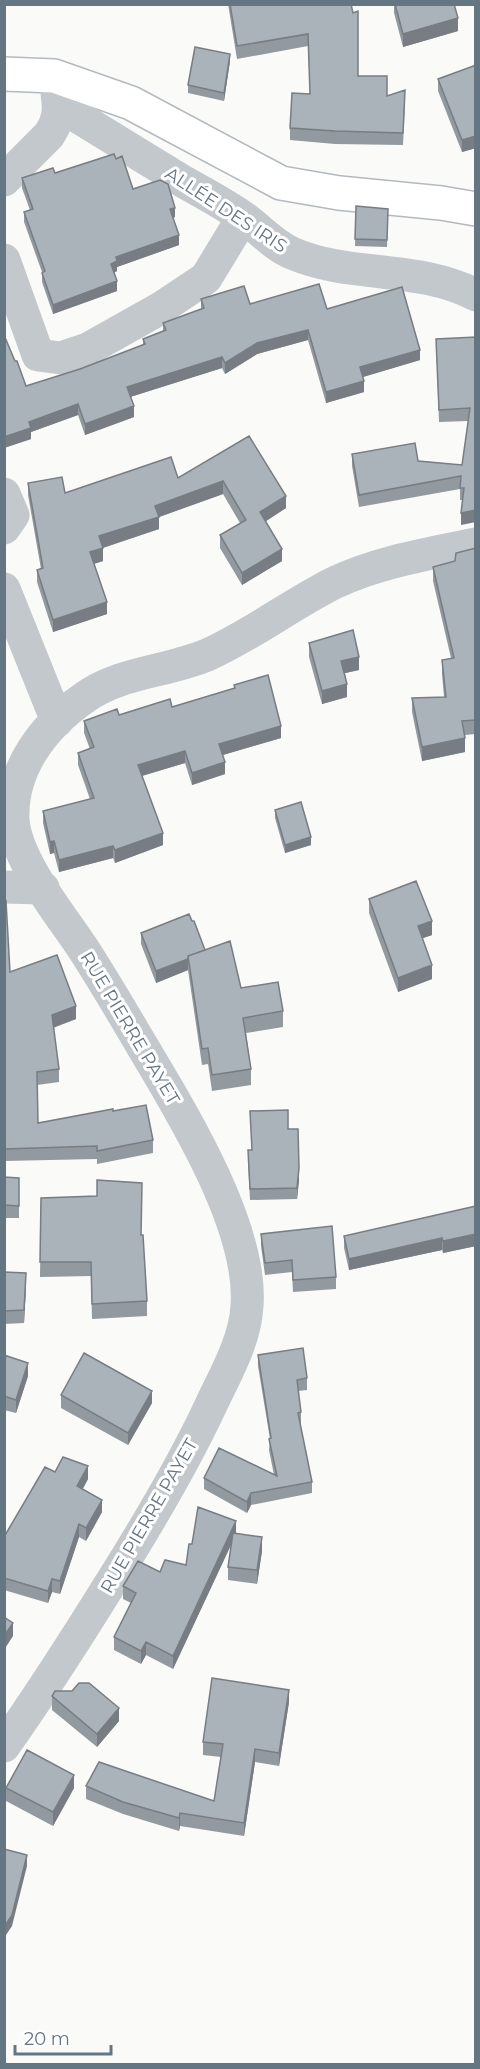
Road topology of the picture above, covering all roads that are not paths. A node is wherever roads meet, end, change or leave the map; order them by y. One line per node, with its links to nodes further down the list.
1 (4, 74): 2 (main road)
2 (57, 91): 3 (street); 4 (main road); 5 (street, ALLÉE DES IRIS)
3 (4, 180)
4 (476, 209)
5 (243, 217): 6 (street); 7 (street, ALLÉE DES IRIS)
6 (4, 260)
7 (476, 295)
8 (4, 494): 9 (street)
9 (4, 528)
10 (476, 544): 12 (street, RUE PIERRE PAYET)
11 (4, 589): 12 (street)
12 (57, 721): 14 (street, RUE PIERRE PAYET)
13 (4, 887): 14 (street)
14 (43, 888): 15 (street, RUE PIERRE PAYET)
15 (4, 1746)

